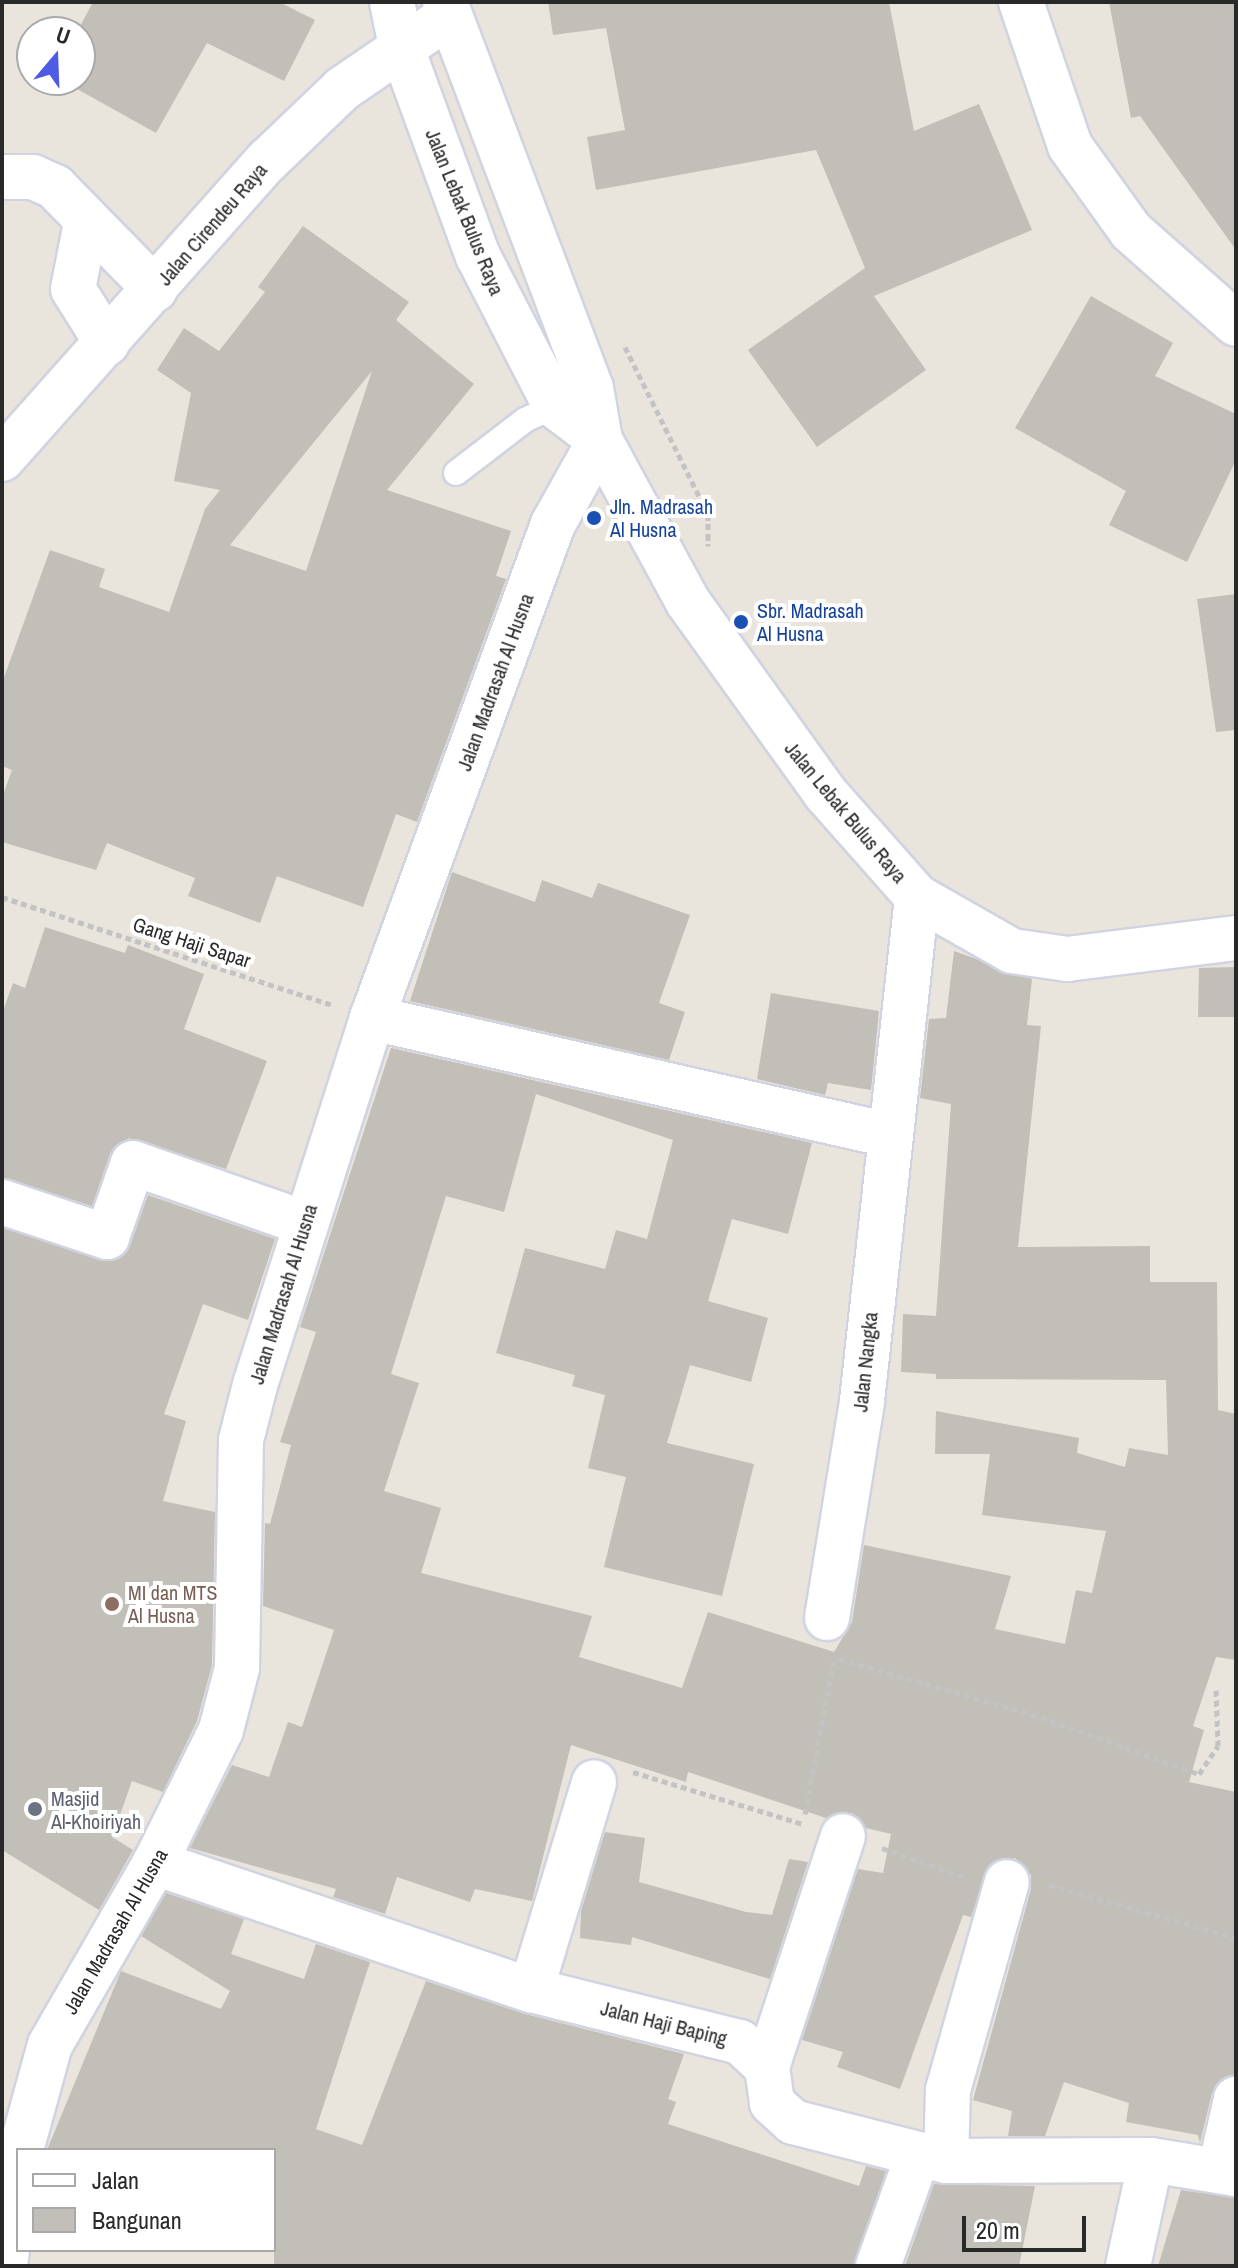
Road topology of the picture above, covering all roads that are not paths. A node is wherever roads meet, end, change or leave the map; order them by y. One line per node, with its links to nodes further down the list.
1 (392, 2): 4 (street, Jalan Lebak Bulus Raya)
2 (1021, 2): 8 (street)
3 (446, 9): 4 (street, Jalan Cirendeu Raya); 10 (street)
4 (401, 46): 7 (street, Jalan Cirendeu Raya); 10 (street, Jalan Lebak Bulus Raya)
5 (2, 177): 6 (street)
6 (86, 223): 7 (street); 9 (street)
7 (155, 289): 9 (street, Jalan Cirendeu Raya)
8 (1236, 324)
9 (107, 343): 12 (street, Jalan Cirendeu Raya)
10 (573, 397): 11 (street, Jalan Lebak Bulus Raya); 13 (lane)
11 (600, 440): 14 (street, Jalan Lebak Bulus Raya); 16 (street, Jalan Madrasah Al Husna)
12 (2, 459)
13 (456, 473)
14 (917, 897): 15 (street, Jalan Lebak Bulus Raya); 17 (street, Jalan Nangka)
15 (1236, 938)
16 (372, 1018): 17 (street); 19 (street, Jalan Madrasah Al Husna)
17 (889, 1135): 20 (street, Jalan Nangka)
18 (2, 1202): 19 (street)
19 (304, 1223): 23 (street, Jalan Madrasah Al Husna)
20 (831, 1638)
21 (594, 1782): 25 (street)
22 (823, 1830): 26 (street)
23 (155, 1863): 25 (street, Jalan Haji Baping); 28 (street, Jalan Madrasah Al Husna)
24 (1007, 1882): 29 (street)
25 (531, 1990): 26 (street, Jalan Haji Baping)
26 (767, 2067): 29 (street)
27 (1236, 2099): 31 (street)
28 (22, 2148)
29 (932, 2158): 30 (street); 34 (street)
30 (1151, 2160): 31 (street); 35 (street)
31 (1228, 2172)
32 (10, 2181): 33 (street)
33 (5, 2266)
34 (878, 2266)
35 (1128, 2266)

